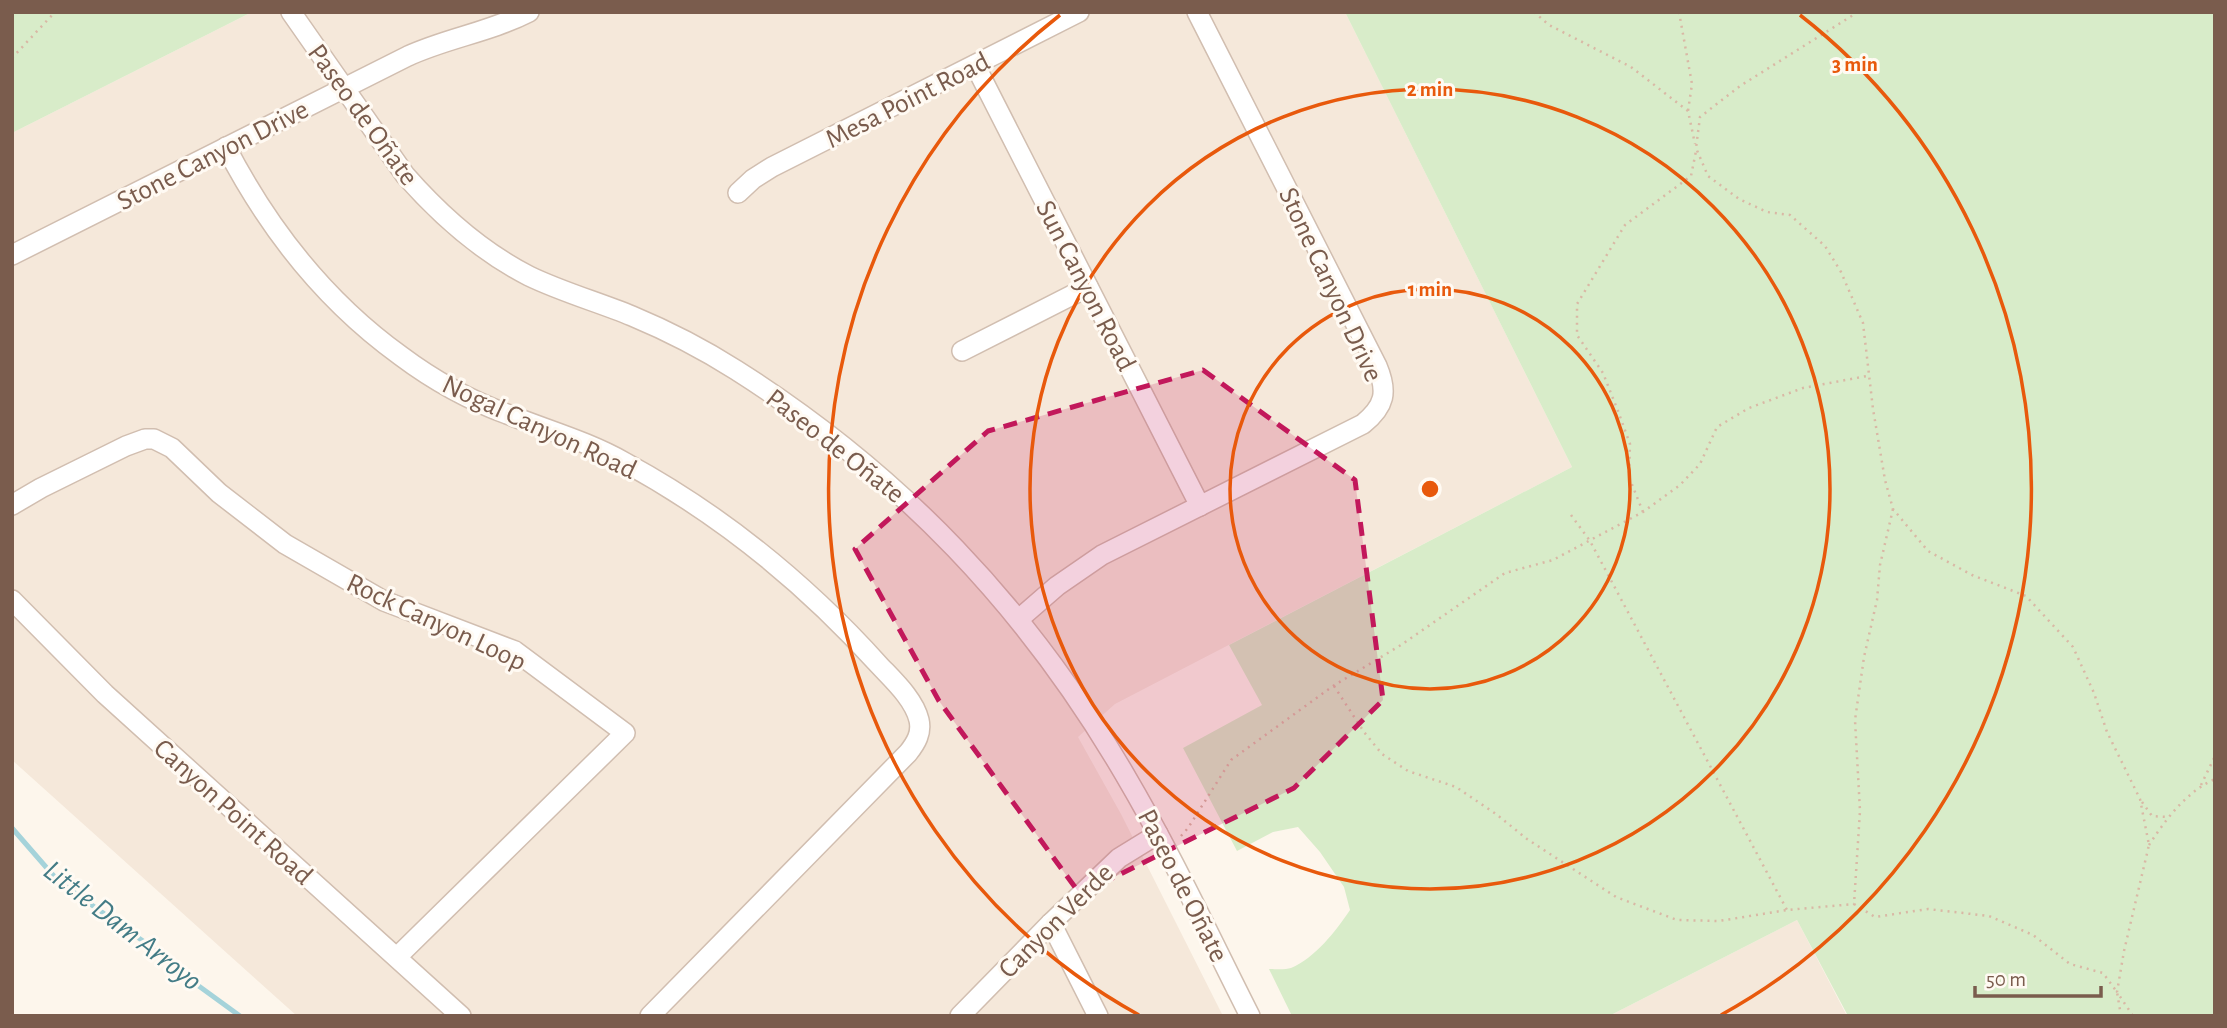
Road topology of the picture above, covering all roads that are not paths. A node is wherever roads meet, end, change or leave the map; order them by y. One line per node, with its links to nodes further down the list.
1 (291, 12): 6 (street, Paseo de Oñate)
2 (529, 12): 6 (street, Stone Canyon Drive)
3 (1079, 12): 5 (street, Mesa Point Road)
4 (1197, 12): 13 (street, Stone Canyon Drive)
5 (975, 65): 8 (street, Mesa Point Road); 10 (street, Sun Canyon Road)
6 (344, 88): 7 (street, Stone Canyon Drive); 15 (street, Paseo de Oñate)
7 (226, 147): 9 (street, Stone Canyon Drive); 20 (street, Nogal Canyon Road)
8 (738, 193)
9 (12, 255)
10 (1088, 287): 11 (street); 13 (street, Sun Canyon Road)
11 (962, 351)
12 (12, 505): 18 (street, Rock Canyon Loop)
13 (1200, 506): 15 (street, Stone Canyon Drive)
14 (12, 600): 18 (street, Canyon Point Road)
15 (1019, 619): 16 (street, Paseo de Oñate)
16 (1158, 834): 17 (street, Canyon Verde); 23 (street, Paseo de Oñate)
17 (1051, 923): 21 (street, Canyon Verde); 22 (street)
18 (397, 957): 19 (street, Canyon Point Road)
19 (461, 1016)
20 (650, 1016)
21 (960, 1016)
22 (1098, 1016)
23 (1250, 1016)

